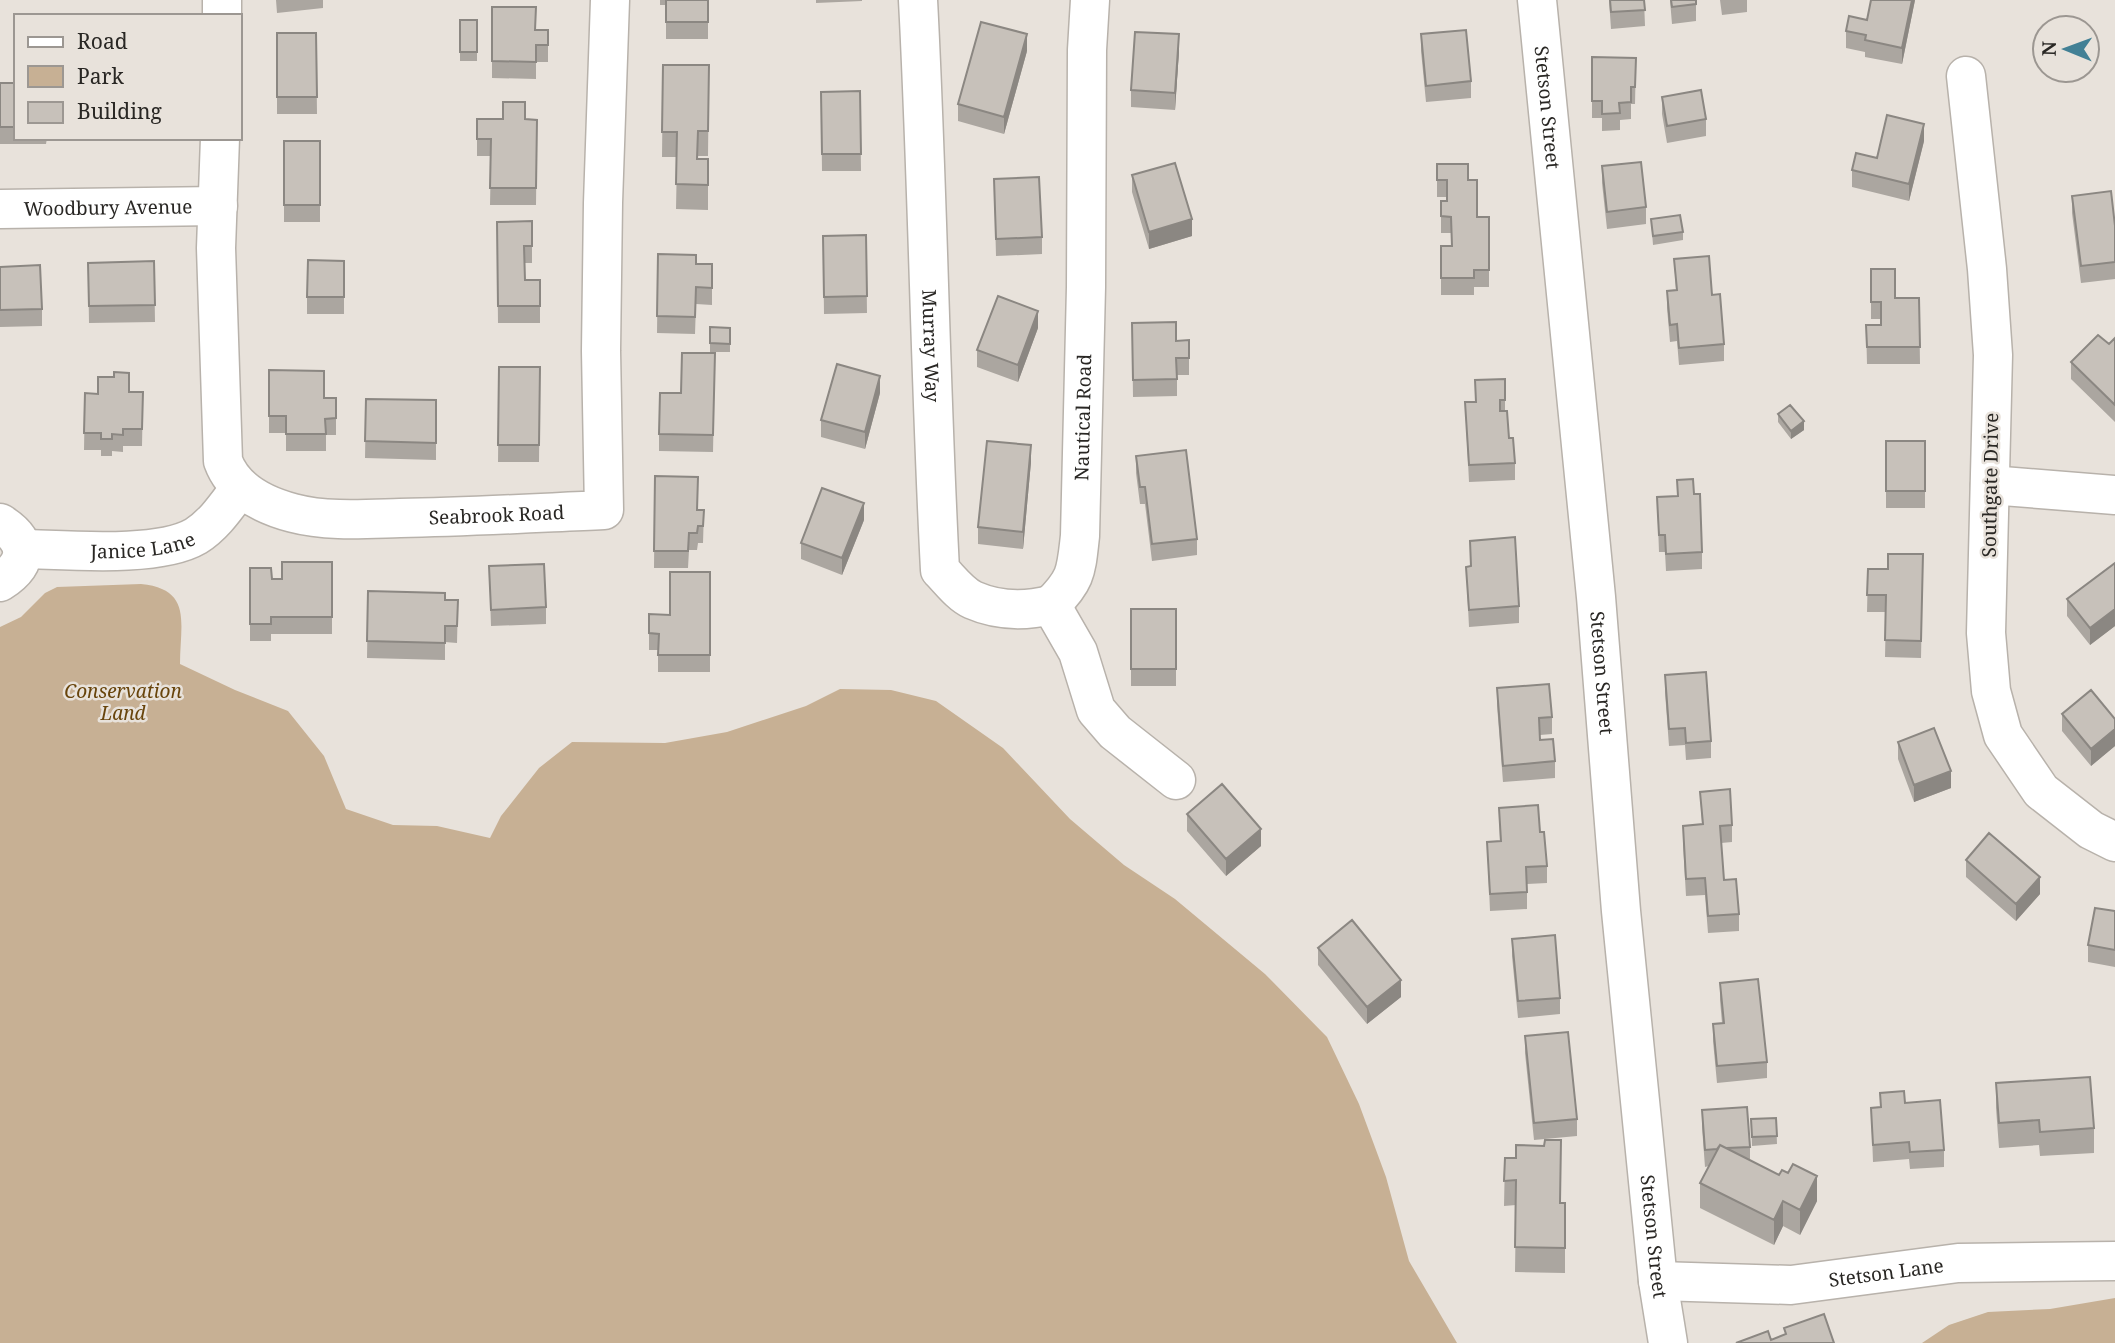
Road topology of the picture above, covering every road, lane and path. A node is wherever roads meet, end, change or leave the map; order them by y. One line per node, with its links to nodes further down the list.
1 (610, 0): 10 (street, Seabrook Road)
2 (918, 0): 14 (street, Murray Way)
3 (1090, 0): 14 (street, Nautical Road)
4 (1537, 0): 18 (street, Stetson Street)
5 (1966, 76): 9 (street, Southgate Drive)
6 (219, 140): 7 (street)
7 (218, 206): 8 (street, Woodbury Avenue); 10 (street)
8 (0, 209)
9 (1990, 485): 11 (street); 16 (street, Southgate Drive)
10 (240, 488): 12 (street, Janice Lane)
11 (2115, 495)
12 (12, 536): 13 (street, Janice Lane)
13 (0, 582)
14 (1051, 605): 15 (street)
15 (1176, 780)
16 (2115, 842)
17 (2115, 1261): 18 (street, Stetson Lane)
18 (1658, 1281): 19 (street, Stetson Street)
19 (1668, 1343)

